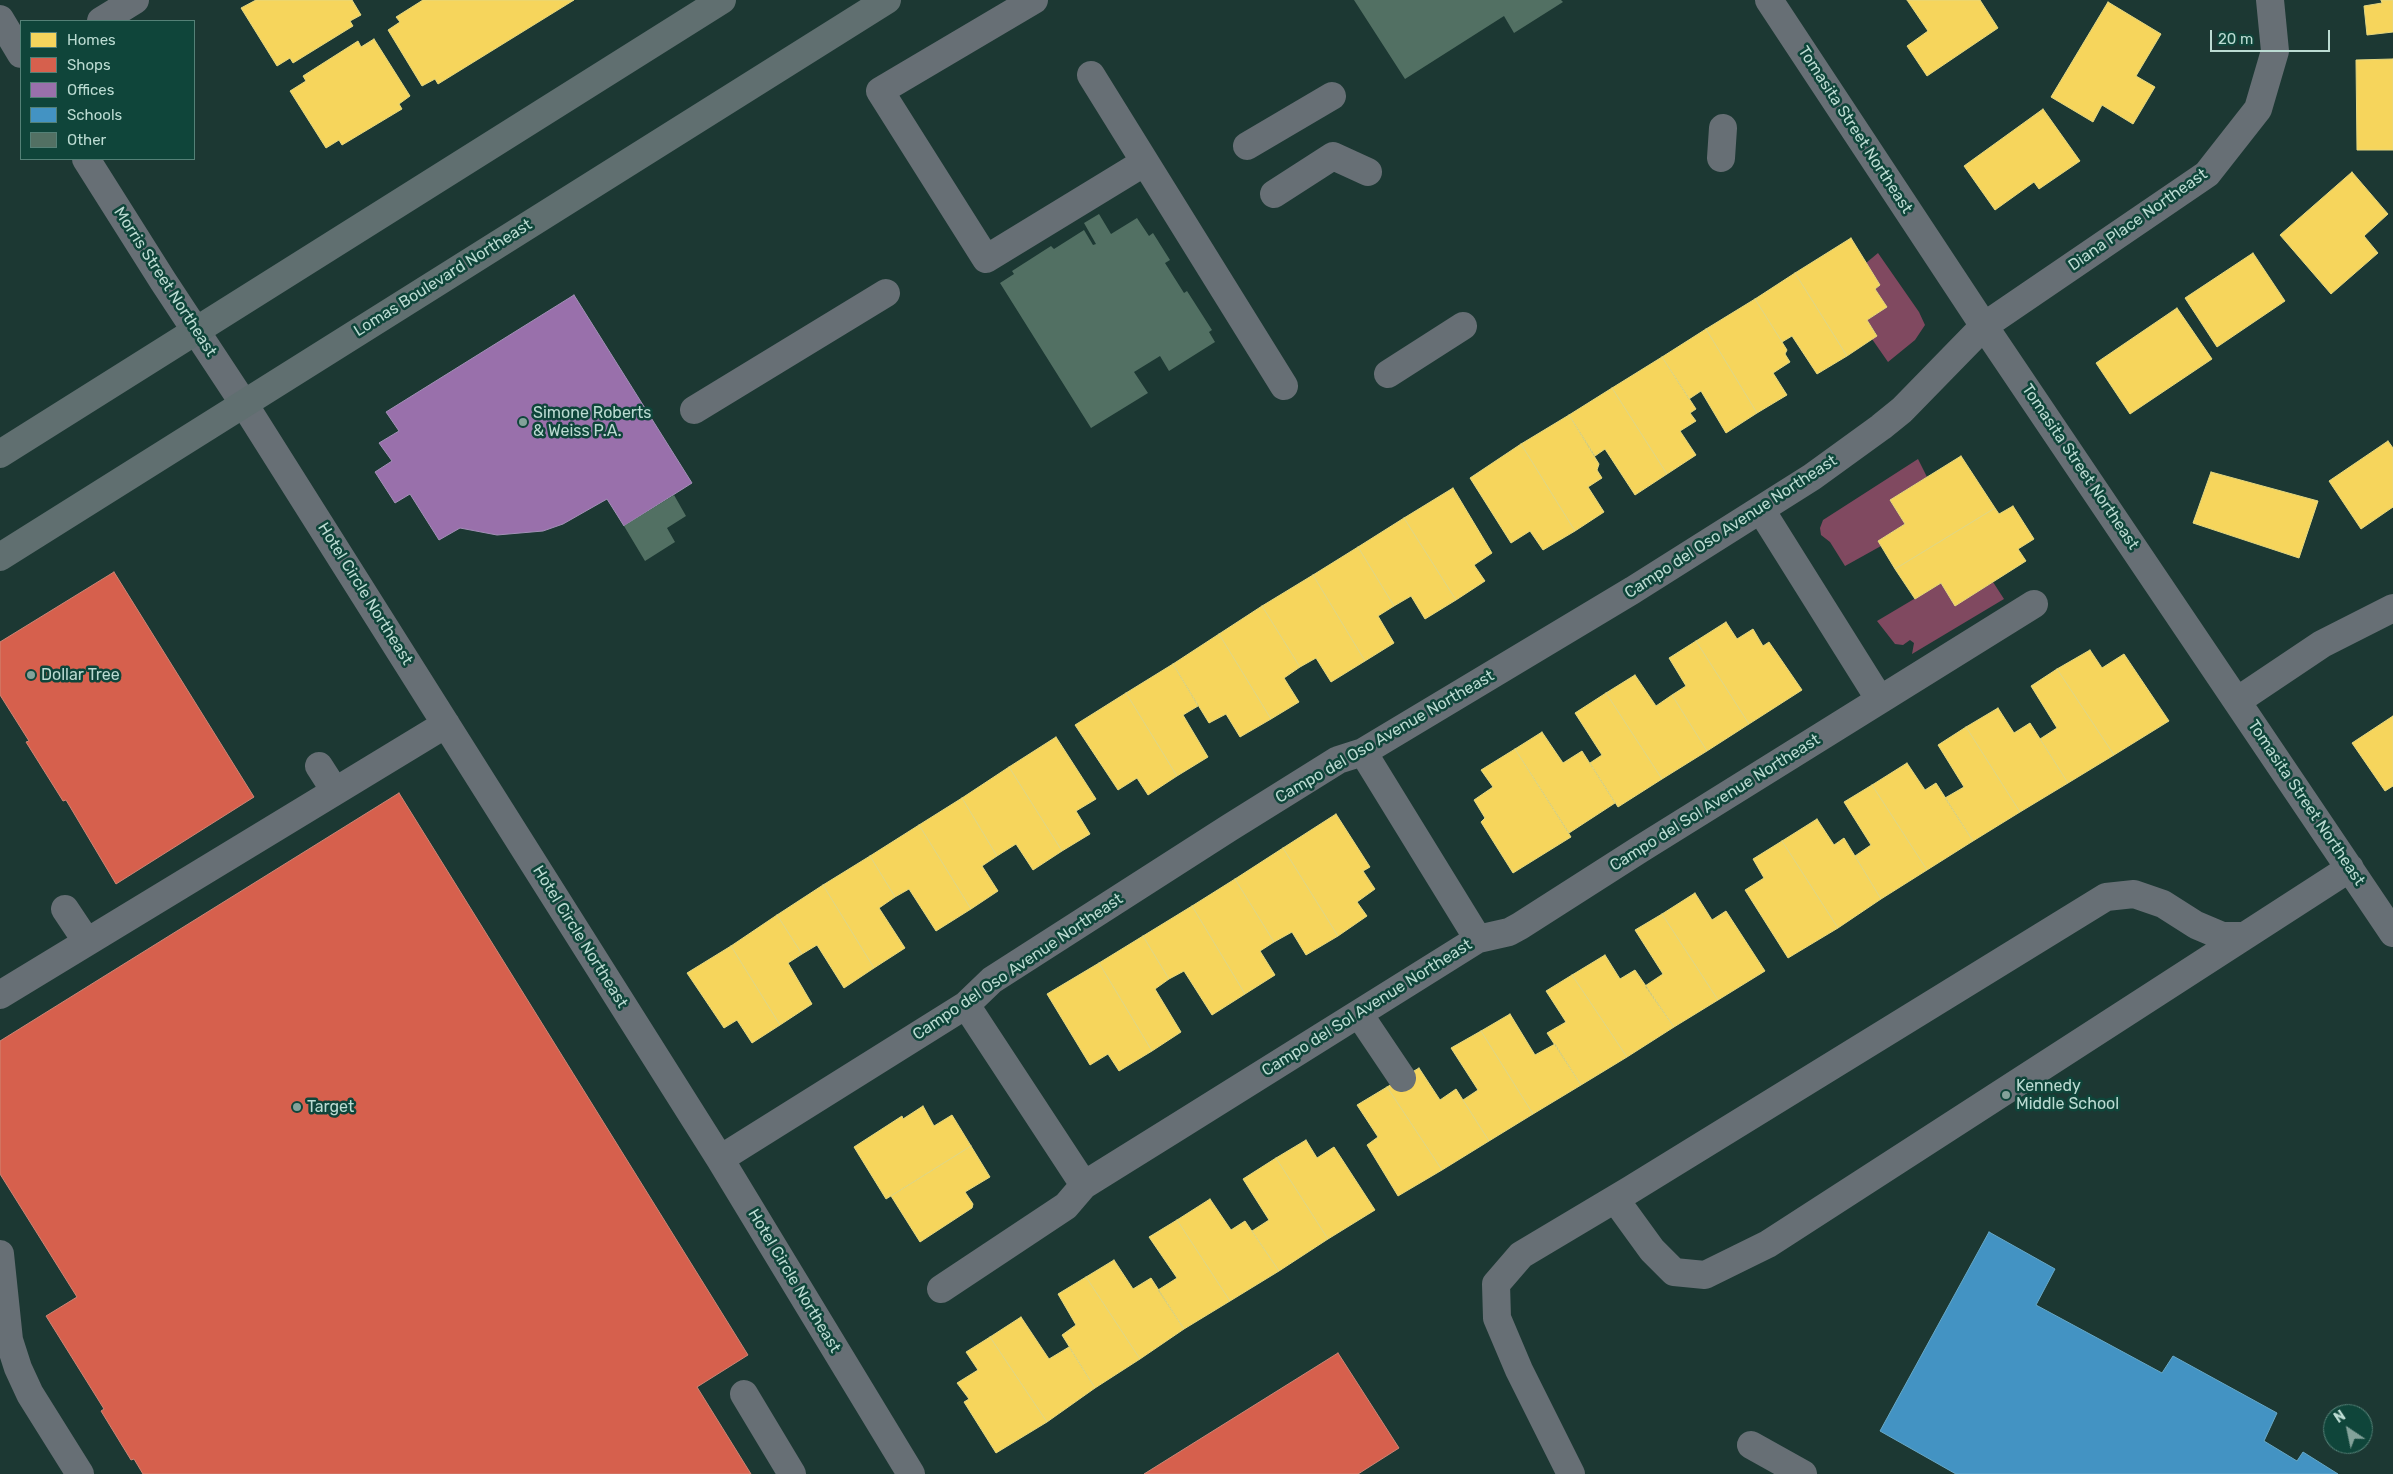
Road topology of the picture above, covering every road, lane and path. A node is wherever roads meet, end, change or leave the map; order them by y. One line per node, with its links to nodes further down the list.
1 (135, 0): 8 (street)
2 (722, 0): 22 (main road)
3 (887, 0): 25 (main road, Lomas Boulevard Northeast)
4 (1034, 0): 16 (street)
5 (1769, 0): 21 (street, Tomasita Street Northeast)
6 (2270, 0): 21 (street, Diana Place Northeast)
7 (0, 19): 9 (street)
8 (103, 20)
9 (20, 52)
10 (1091, 75): 16 (street)
11 (1332, 96): 13 (street)
12 (1723, 128): 14 (street)
13 (1247, 146)
14 (1722, 158)
15 (87, 160): 22 (street, Morris Street Northeast)
16 (1145, 162): 24 (street)
17 (1368, 172): 18 (street)
18 (1274, 194)
19 (886, 293): 26 (street)
20 (1463, 326): 23 (street)
21 (1984, 326): 28 (street, Campo del Oso Avenue Northeast); 33 (street, Tomasita Street Northeast)
22 (196, 332): 25 (street, Morris Street Northeast); 27 (main road)
23 (1388, 374)
24 (1284, 386)
25 (244, 404): 29 (main road, Lomas Boulevard Northeast); 34 (street, Hotel Circle Northeast)
26 (694, 410)
27 (0, 454)
28 (1761, 510): 32 (street); 35 (street, Campo del Oso Avenue Northeast)
29 (0, 557)
30 (2034, 604): 32 (street, Campo del Sol Avenue Northeast)
31 (2393, 608): 33 (street)
32 (1880, 700): 42 (street, Campo del Sol Avenue Northeast)
33 (2237, 702): 38 (street, Tomasita Street Northeast)
34 (446, 724): 37 (street); 48 (street, Hotel Circle Northeast)
35 (1363, 752): 42 (street); 45 (street, Campo del Oso Avenue Northeast)
36 (319, 766): 37 (street)
37 (335, 791): 43 (street)
38 (2350, 868): 40 (street, Tomasita Street Northeast); 41 (street)
39 (66, 909): 43 (street)
40 (2393, 933)
41 (2243, 936): 50 (street); 50 (street)
42 (1478, 939): 46 (street, Campo del Sol Avenue Northeast)
43 (87, 942): 44 (street)
44 (0, 994)
45 (966, 1005): 48 (street, Campo del Oso Avenue Northeast); 49 (street)
46 (1359, 1014): 47 (street); 49 (street, Campo del Sol Avenue Northeast)
47 (1402, 1078)
48 (720, 1159): 57 (street, Hotel Circle Northeast)
49 (1084, 1186): 52 (street, Campo del Sol Avenue Northeast)
50 (1615, 1199): 58 (street)
51 (0, 1254): 55 (street)
52 (940, 1288)
53 (744, 1394): 56 (street)
54 (1751, 1445): 59 (street)
55 (80, 1474)
56 (792, 1474)
57 (912, 1474)
58 (1571, 1474)
59 (1803, 1474)

